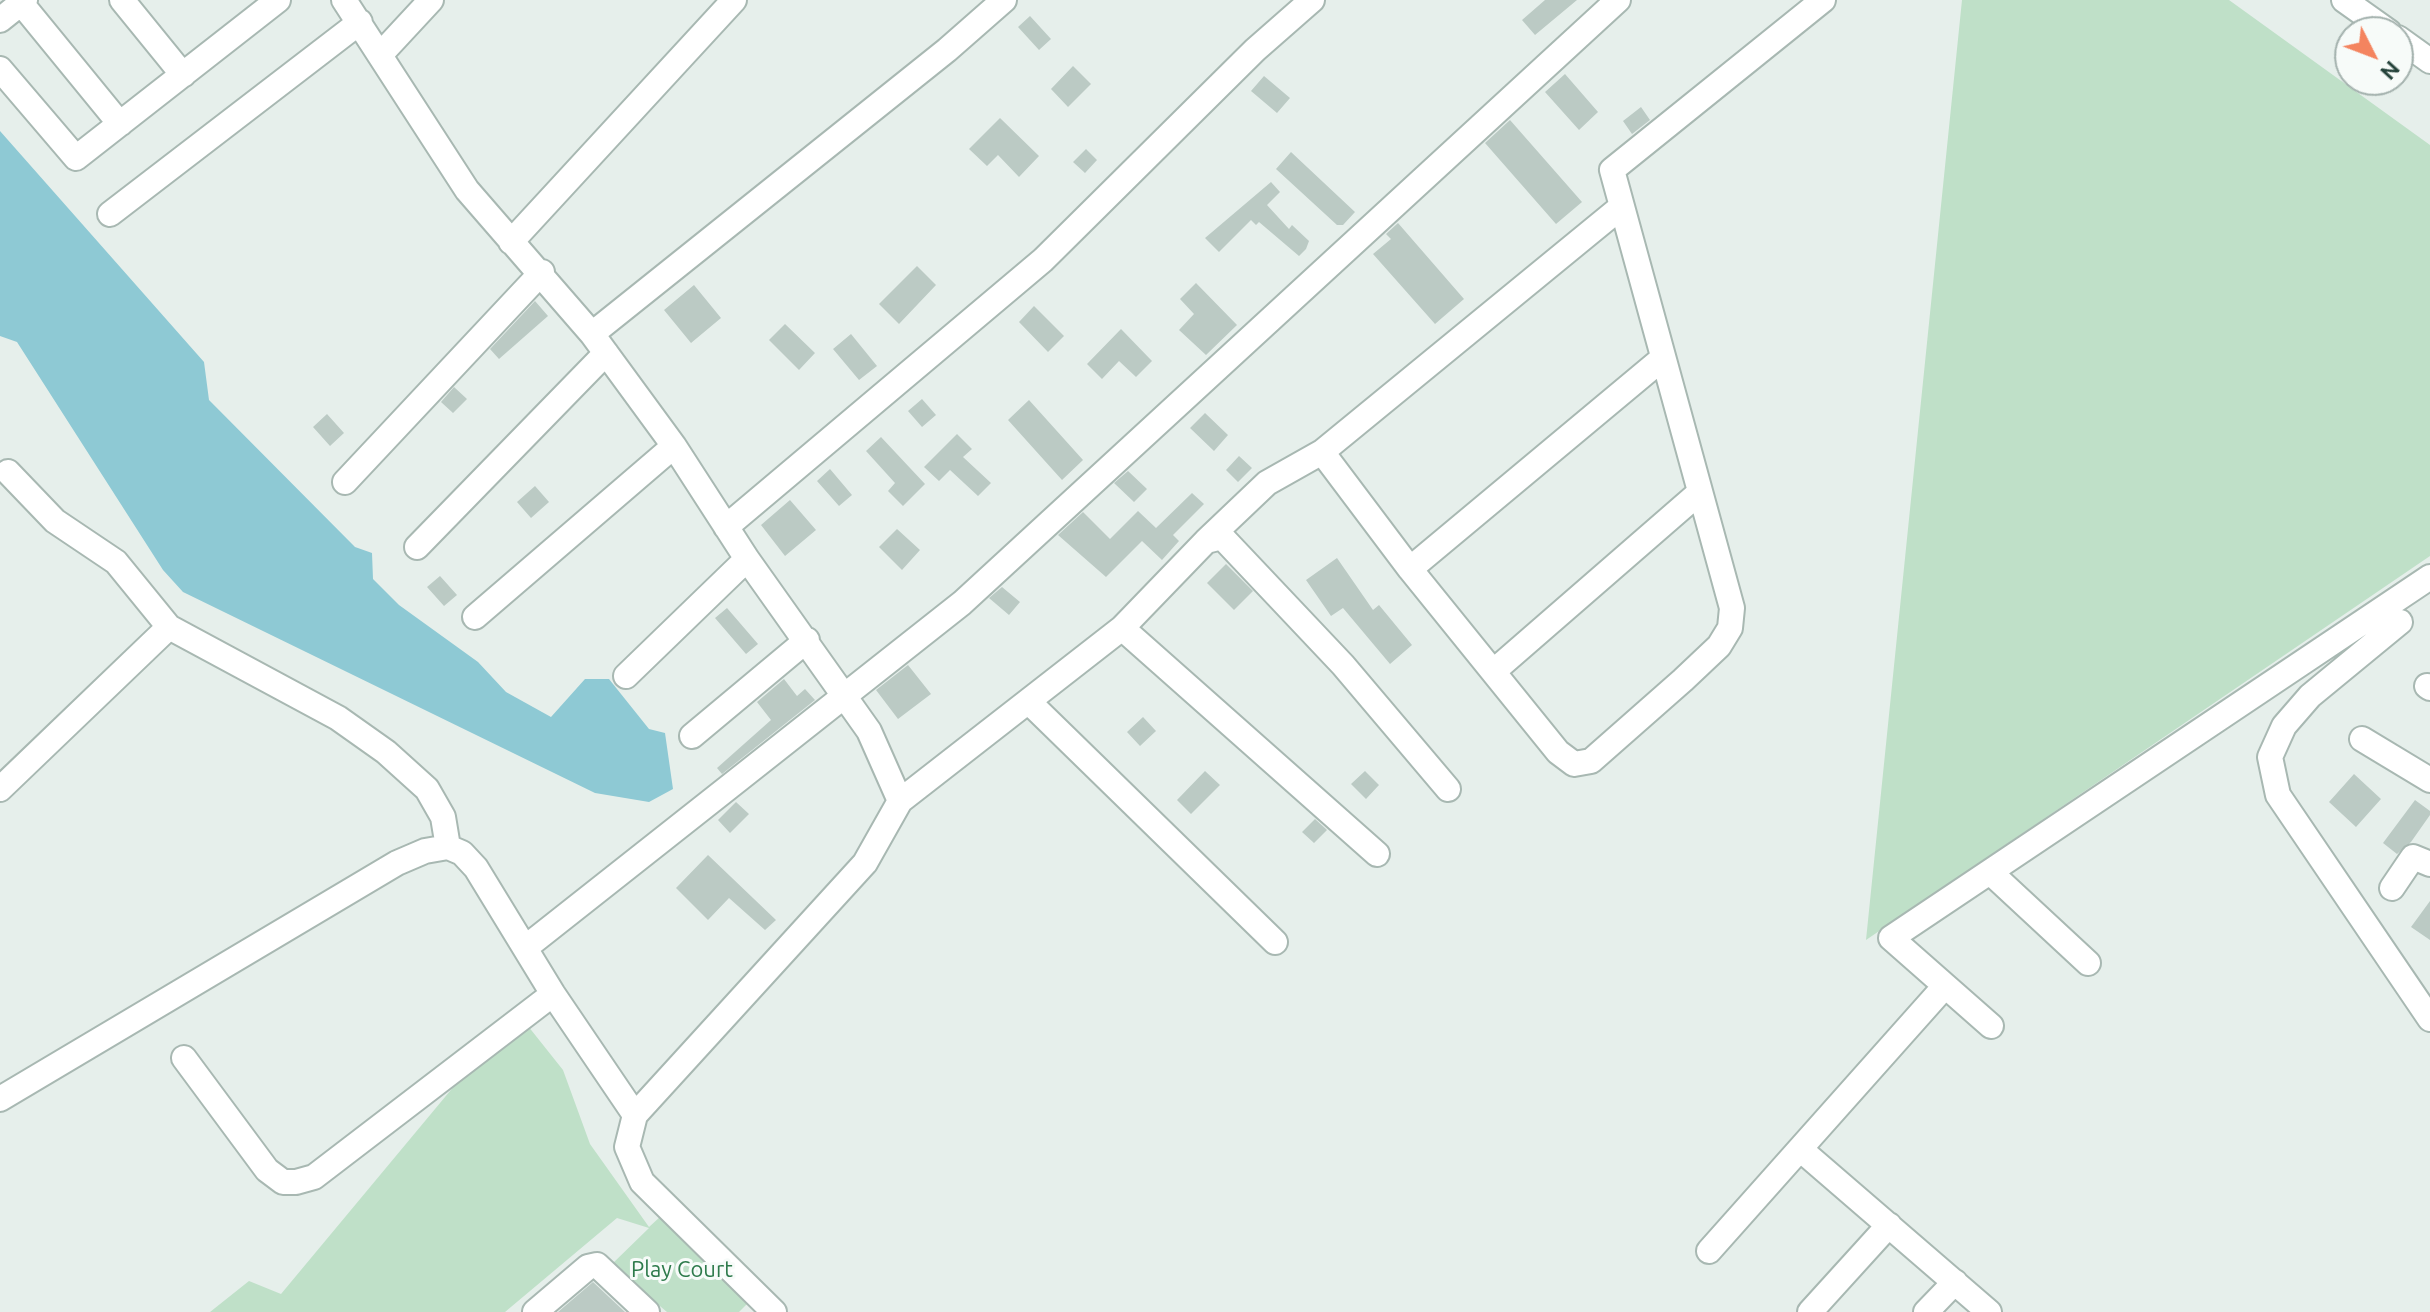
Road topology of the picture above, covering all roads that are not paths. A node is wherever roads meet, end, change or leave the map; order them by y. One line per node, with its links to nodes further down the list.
1 (122, 0): 17 (street)
2 (278, 0): 17 (street)
3 (344, 0): 14 (street)
4 (431, 0): 15 (street)
5 (734, 0): 21 (street)
6 (1004, 0): 23 (street)
7 (1312, 0): 30 (street)
8 (1618, 0): 43 (street)
9 (1823, 0): 19 (street)
10 (2344, 0): 12 (street)
11 (23, 1): 13 (street); 18 (street)
12 (2366, 16)
13 (0, 20)
14 (360, 22): 15 (street); 20 (street)
15 (380, 55): 21 (street)
16 (0, 69): 18 (street)
17 (183, 75): 18 (street)
18 (120, 124)
19 (1621, 207): 24 (street); 26 (street)
20 (110, 214)
21 (511, 242): 22 (street)
22 (542, 272): 23 (street); 28 (street)
23 (599, 343): 25 (street); 32 (street)
24 (1663, 358): 29 (street); 34 (street)
25 (674, 446): 30 (street); 36 (street)
26 (1322, 452): 31 (street); 34 (street)
27 (8, 472): 38 (street)
28 (345, 482)
29 (1700, 492): 41 (street); 41 (street)
30 (726, 527): 33 (street)
31 (1206, 541): 39 (street); 49 (street)
32 (417, 547)
33 (747, 559): 40 (street); 42 (street)
34 (1410, 569): 41 (street)
35 (2430, 577): 54 (street)
36 (475, 617)
37 (2400, 622): 61 (street)
38 (169, 627): 48 (street); 51 (street)
39 (1122, 628): 44 (street); 52 (street)
40 (807, 640): 43 (street); 45 (street)
41 (1494, 671)
42 (626, 676)
43 (845, 698): 50 (street); 57 (street)
44 (1030, 703): 50 (street); 56 (street)
45 (692, 736)
46 (2362, 739): 47 (street)
47 (2430, 780)
48 (0, 789)
49 (1448, 789)
50 (900, 801): 65 (street)
51 (448, 847): 57 (street); 64 (street)
52 (1377, 854)
53 (2430, 864): 55 (street)
54 (1990, 872): 58 (street); 59 (street)
55 (2392, 888)
56 (1275, 942)
57 (525, 948): 60 (street)
58 (2088, 963)
59 (1945, 986): 62 (street); 66 (street)
60 (553, 994): 63 (street); 65 (street)
61 (2430, 1019)
62 (1991, 1026)
63 (184, 1058)
64 (1, 1098)
65 (635, 1115): 71 (street)
66 (1800, 1149): 67 (street); 68 (street)
67 (1889, 1225): 69 (street); 73 (street)
68 (1709, 1251)
69 (1955, 1282): 74 (street); 75 (street)
70 (539, 1311): 72 (street)
71 (770, 1311)
72 (647, 1312)
73 (1810, 1312)
74 (1926, 1312)
75 (1989, 1312)

